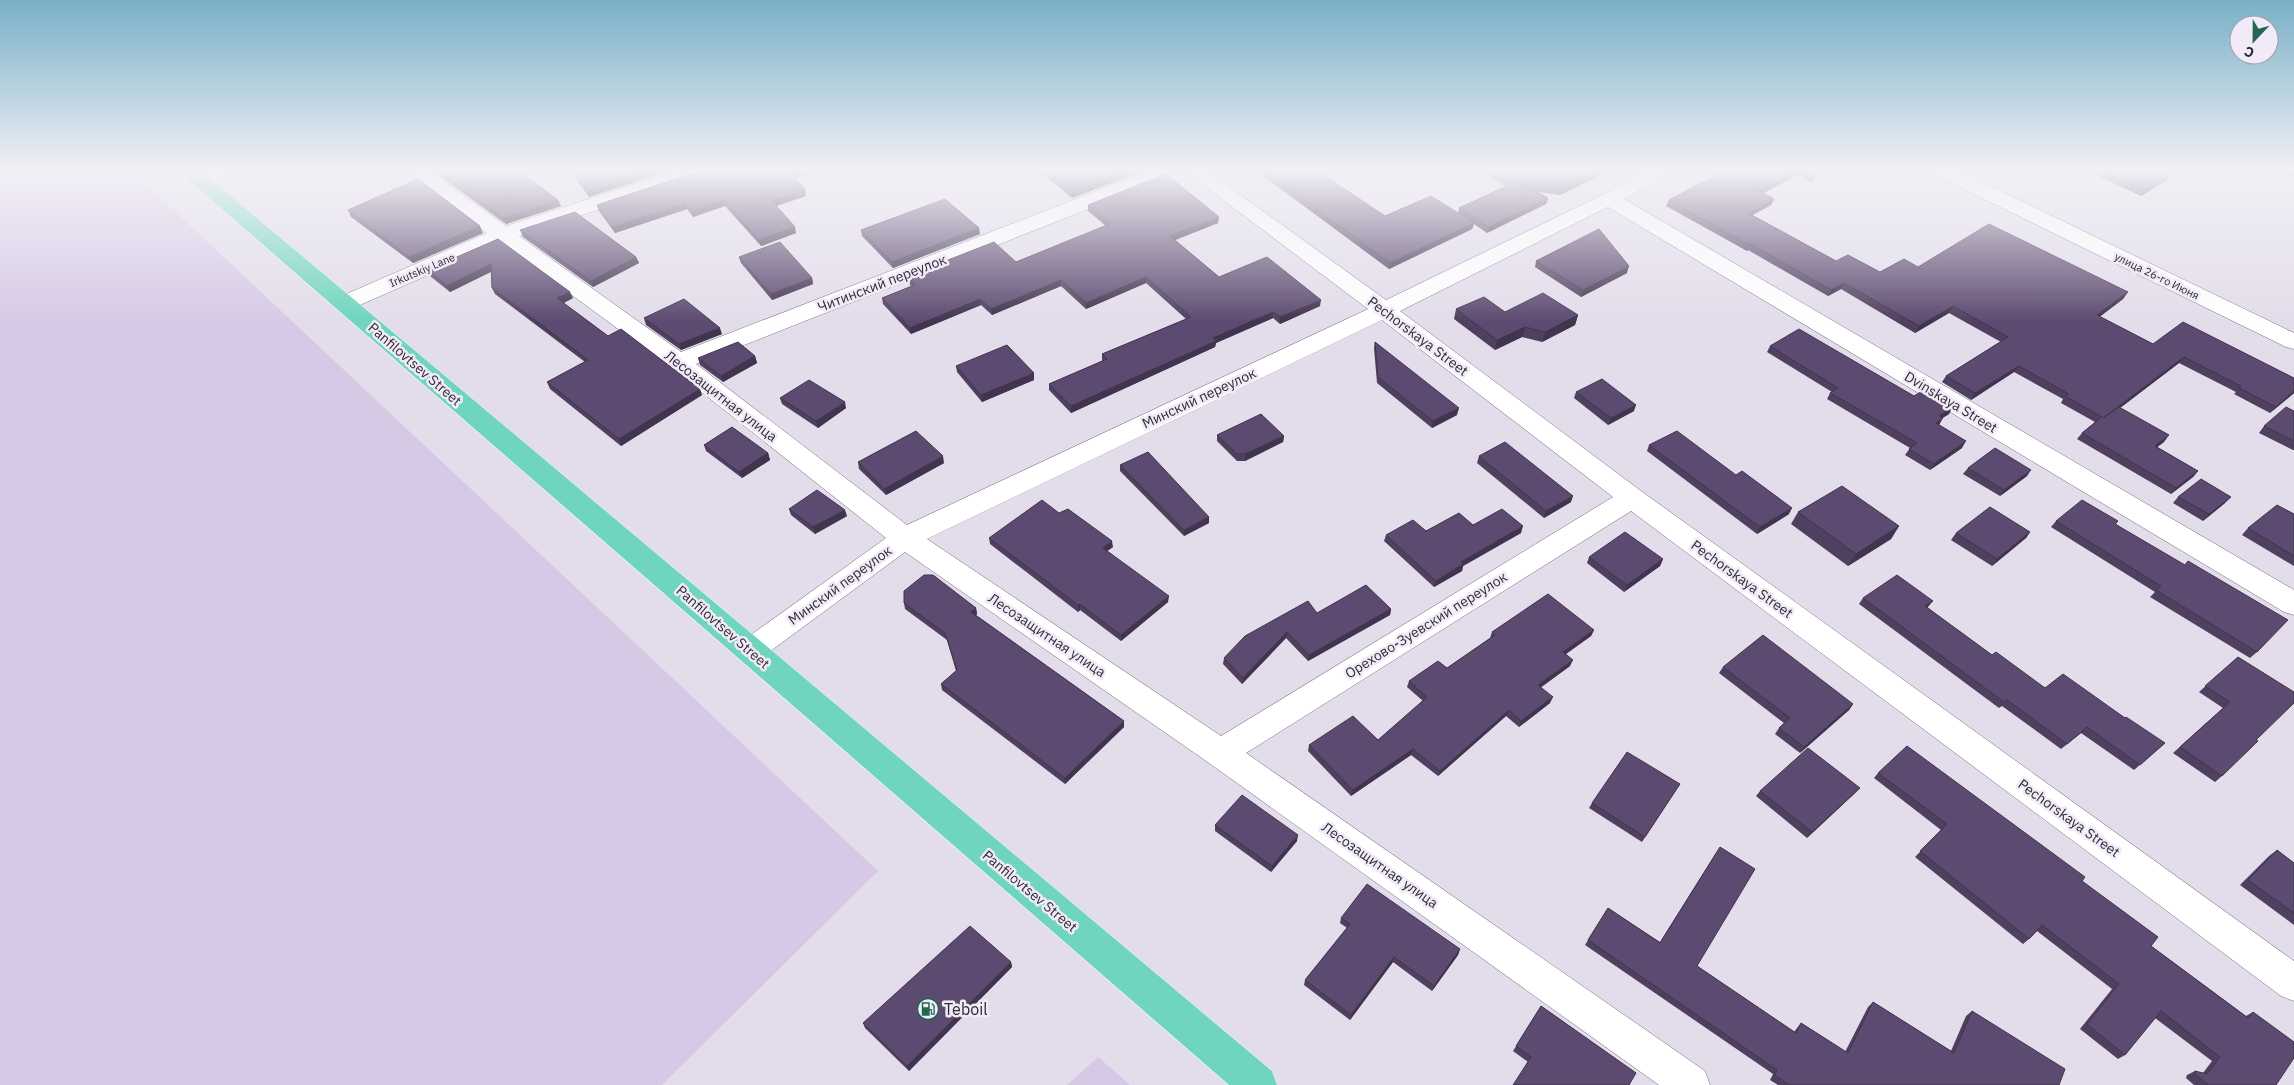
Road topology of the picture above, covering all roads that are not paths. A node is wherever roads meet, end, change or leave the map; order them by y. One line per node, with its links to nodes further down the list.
1 (254, 221): 10 (main road, Panfilovtsev Street)
2 (485, 221): 9 (street, Лесозащитная улица)
3 (545, 221): 9 (street, Irkutskiy Lane)
4 (1040, 221): 13 (street, Читинский переулок)
5 (1262, 221): 11 (street, Pechorskaya Street)
6 (1567, 221): 11 (street, Минский переулок)
7 (1644, 221): 16 (street, Dvinskaya Street)
8 (2044, 221): 12 (street, улица 26-го Июня)
9 (504, 234): 10 (street, Irkutskiy Lane); 13 (street, Лесозащитная улица)
10 (345, 303): 17 (main road, Panfilovtsev Street)
11 (1384, 310): 14 (street, Pechorskaya Street); 15 (street, Минский переулок)
12 (2294, 342)
13 (678, 362): 15 (street, Лесозащитная улица)
14 (1632, 498): 18 (street, Орехово-Зуевский переулок); 19 (street, Pechorskaya Street)
15 (905, 538): 17 (street, Минский переулок); 18 (street, Лесозащитная улица)
16 (2294, 604)
17 (751, 650): 20 (main road, Panfilovtsev Street)
18 (1220, 753): 21 (street, Лесозащитная улица)
19 (2294, 983)
20 (1258, 1085)
21 (1691, 1085)

